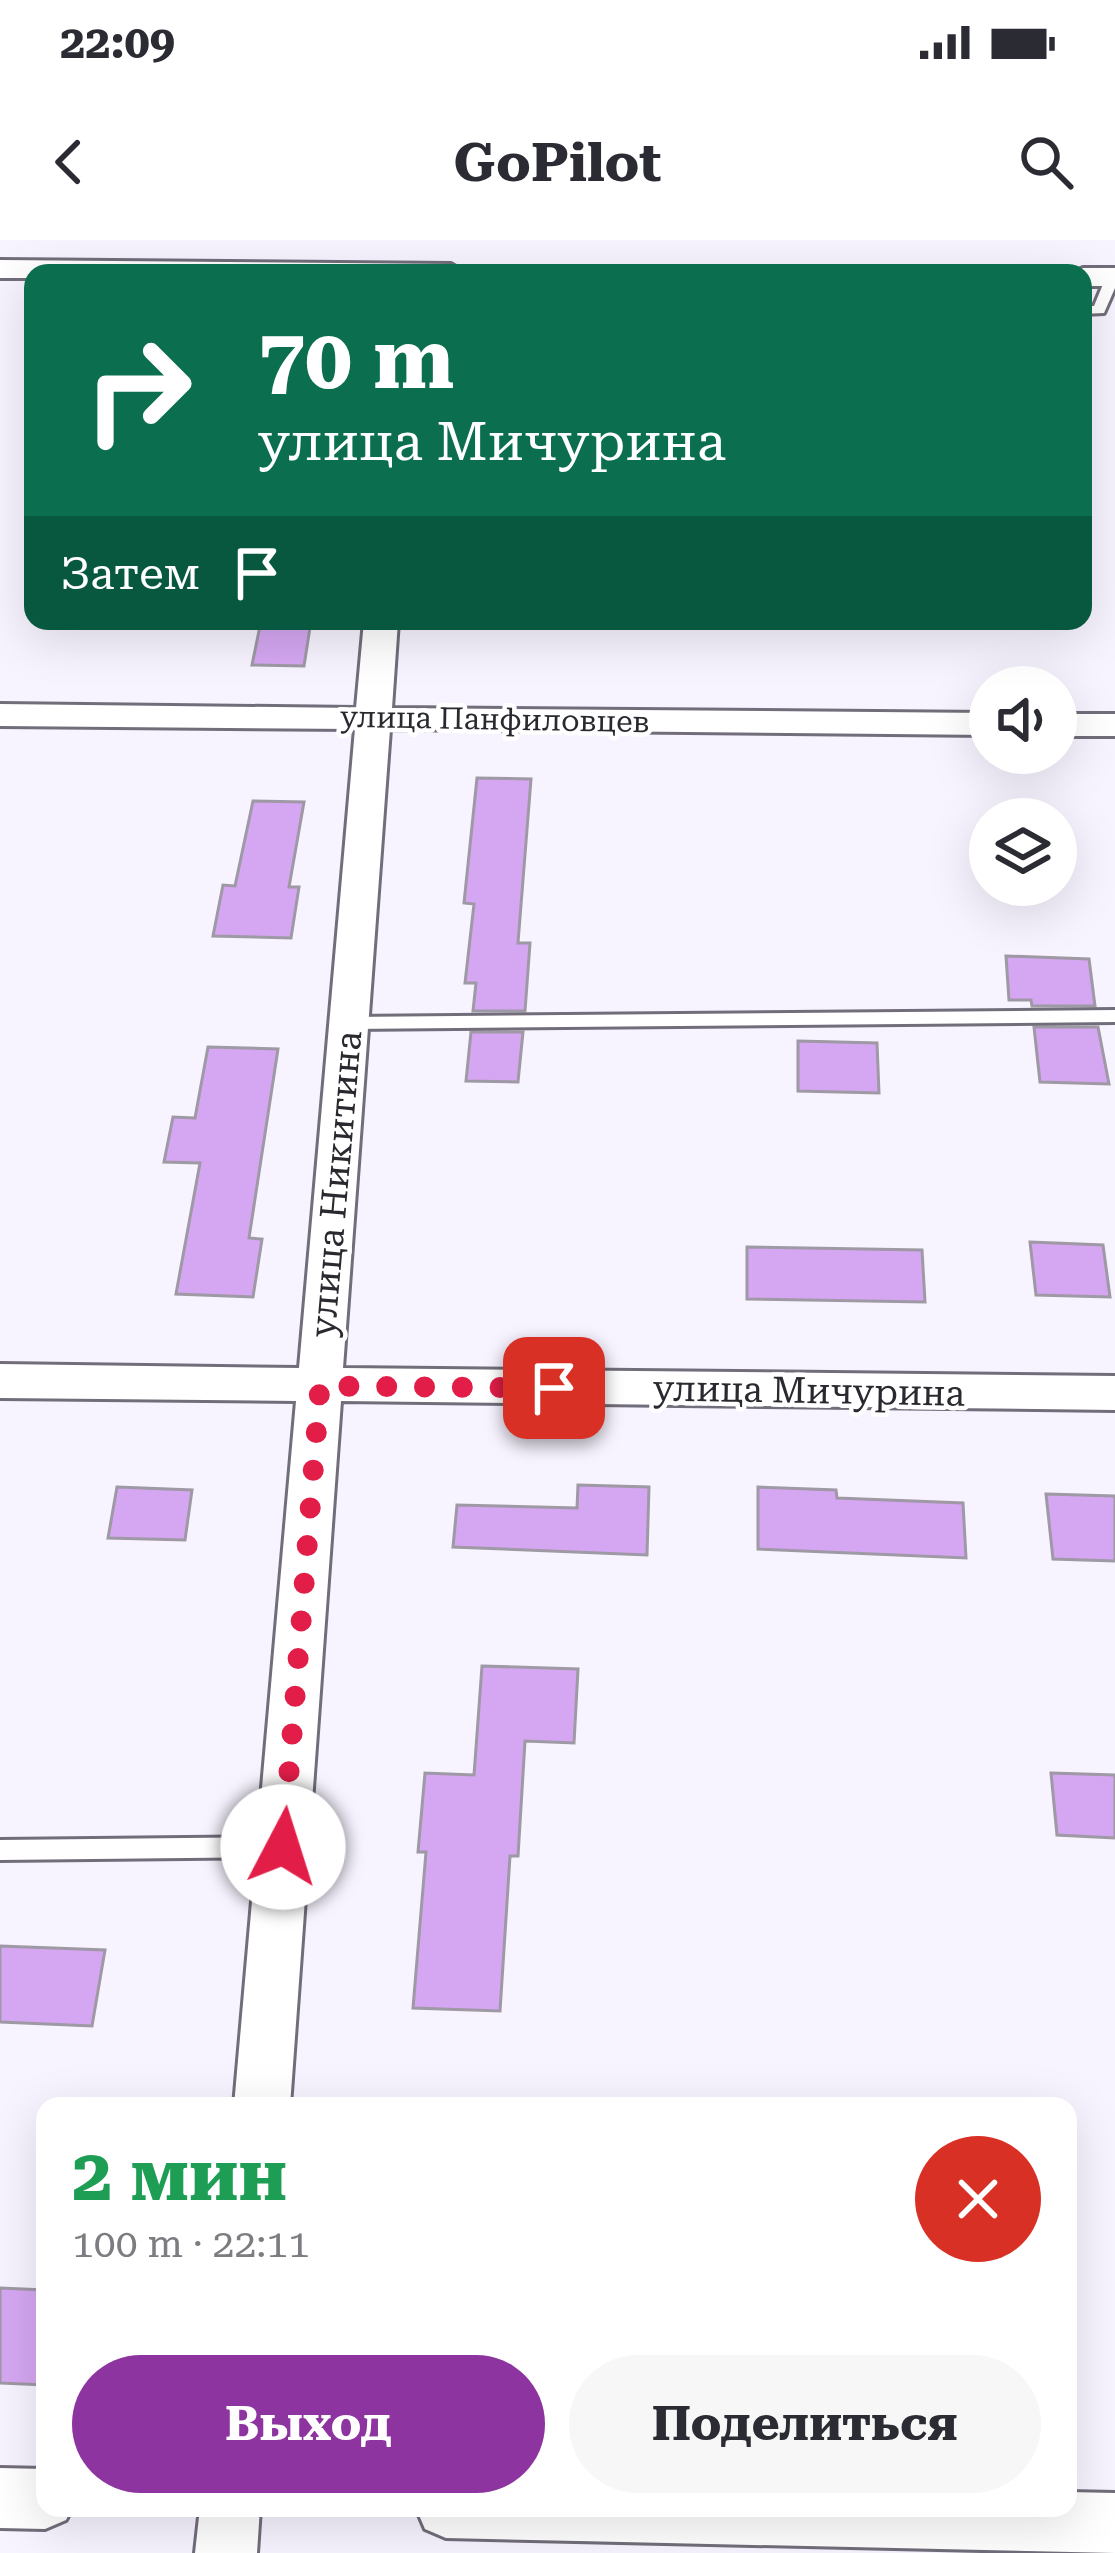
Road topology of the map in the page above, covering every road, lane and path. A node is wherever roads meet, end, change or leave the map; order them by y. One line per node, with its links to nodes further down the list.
1 (1104, 277): 2 (lane)
2 (1092, 310)
3 (380, 630): 5 (street, улица Никитина)
4 (0, 715): 5 (street, улица Панфиловцев)
5 (373, 718): 6 (street, улица Панфиловцев); 10 (street, улица Никитина)
6 (969, 724)
7 (1077, 725): 8 (street)
8 (1115, 725)
9 (1115, 1016): 10 (lane)
10 (349, 1023): 12 (street, улица Никитина)
11 (0, 1381): 12 (street, улица Мичурина)
12 (320, 1386): 13 (street, улица Мичурина); 14 (street, улица Никитина)
13 (1115, 1394)
14 (283, 1847): 15 (lane); 16 (street, улица Никитина)
15 (0, 1850)
16 (263, 2097)
17 (0, 2498): 18 (street)
18 (36, 2499)
19 (229, 2517): 22 (street)
20 (822, 2517): 21 (street)
21 (1115, 2524)
22 (226, 2553)

